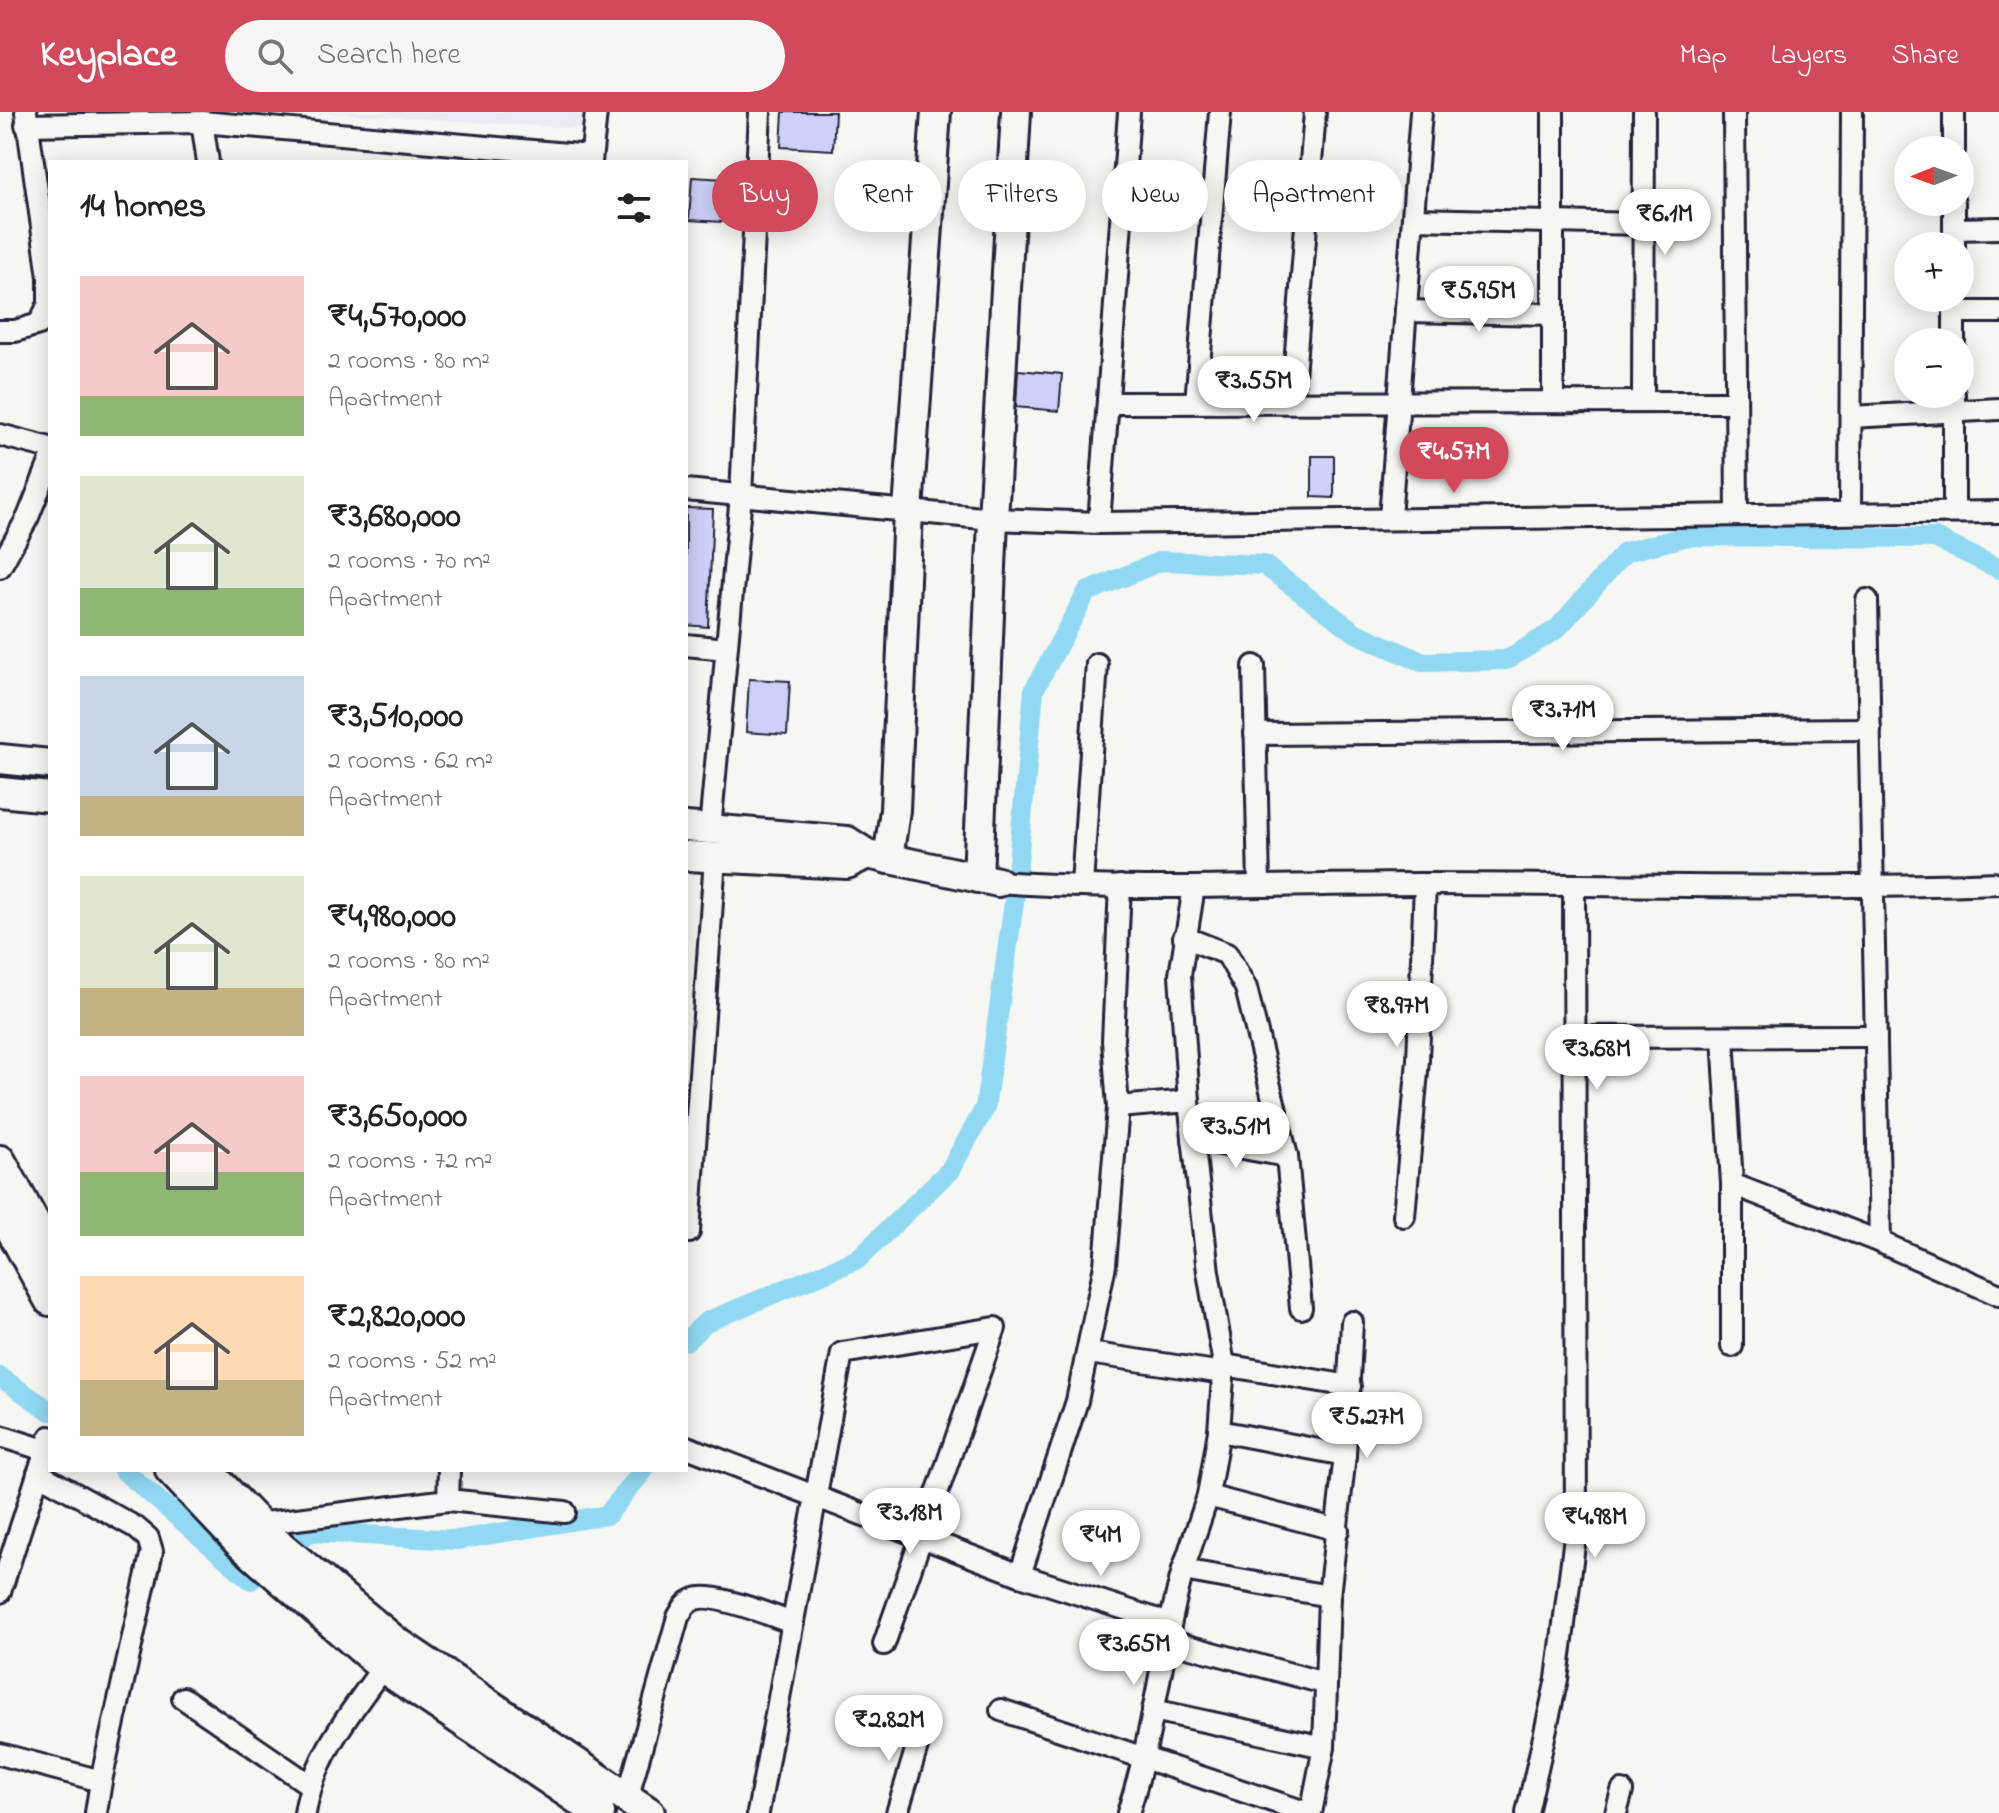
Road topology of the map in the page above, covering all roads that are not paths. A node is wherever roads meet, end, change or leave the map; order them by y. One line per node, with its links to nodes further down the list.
1 (596, 112): 19 (street)
2 (760, 112): 49 (street)
3 (936, 112): 50 (street)
4 (1016, 112): 56 (street)
5 (1129, 112): 39 (street)
6 (1220, 112): 34 (street)
7 (1315, 112): 35 (street)
8 (1421, 112): 21 (street)
9 (1553, 112): 22 (street)
10 (1644, 112): 23 (street)
11 (1734, 112): 38 (street)
12 (1852, 112): 44 (street)
13 (1954, 112): 17 (street)
14 (26, 118): 16 (street); 26 (street)
15 (280, 119): 16 (street); 18 (street)
16 (202, 122): 20 (street)
17 (1954, 136)
18 (433, 152): 19 (street)
19 (591, 159)
20 (208, 160)
21 (1413, 219): 22 (street); 29 (street)
22 (1553, 223): 23 (street); 31 (street)
23 (1644, 224): 37 (street)
24 (1999, 228): 25 (street)
25 (1974, 234)
26 (48, 270)
27 (48, 306): 32 (street)
28 (1974, 308): 30 (street)
29 (1406, 311): 31 (street); 33 (street)
30 (1999, 312)
31 (1553, 314): 36 (street)
32 (0, 331)
33 (1399, 401): 35 (street); 36 (street); 55 (street)
34 (1196, 402): 35 (street); 39 (street)
35 (1292, 402)
36 (1553, 402): 37 (street)
37 (1643, 402): 38 (street)
38 (1736, 402): 54 (street)
39 (1109, 403): 57 (street)
40 (1974, 405): 43 (street)
41 (1913, 408): 44 (street)
42 (1954, 408): 51 (street)
43 (1999, 409)
44 (1851, 417): 53 (street)
45 (0, 435): 46 (street)
46 (48, 447)
47 (48, 467): 58 (street)
48 (688, 490): 49 (street)
49 (741, 495): 50 (street); 61 (street)
50 (908, 511): 56 (street); 72 (street)
51 (1954, 512): 52 (street); 53 (street)
52 (1999, 512)
53 (1850, 513): 54 (street)
54 (1737, 514): 55 (street)
55 (1390, 518): 57 (street)
56 (993, 519): 57 (street); 74 (street)
57 (1099, 523)
58 (0, 567)
59 (1867, 600): 64 (street)
60 (688, 645): 61 (street)
61 (726, 649): 70 (street)
62 (1097, 664): 77 (street)
63 (1254, 666): 65 (street)
64 (1870, 729): 65 (street); 82 (street)
65 (1255, 734): 78 (street)
66 (0, 759): 67 (street)
67 (48, 764)
68 (0, 792): 69 (street)
69 (48, 797)
70 (698, 828): 72 (street)
71 (688, 856): 73 (street)
72 (878, 856): 73 (street); 74 (street)
73 (715, 858): 95 (street)
74 (1000, 881): 77 (street)
75 (1999, 883): 82 (street)
76 (1425, 884): 78 (street); 81 (street); 94 (street)
77 (1082, 885): 79 (street)
78 (1259, 885): 80 (street)
79 (1120, 886): 80 (street); 88 (street)
80 (1194, 887): 83 (street)
81 (1574, 887): 82 (street); 85 (street)
82 (1873, 888): 84 (street)
83 (1184, 937): 87 (street); 90 (street)
84 (1876, 1036): 86 (street); 96 (street)
85 (1574, 1037): 86 (street); 151 (street)
86 (1723, 1037): 92 (street)
87 (1189, 1101): 88 (street); 89 (street)
88 (1118, 1107): 103 (street)
89 (1193, 1139): 90 (street); 104 (street)
90 (1287, 1156): 100 (street)
91 (0, 1161): 97 (main road)
92 (1732, 1184): 96 (street); 102 (street)
93 (0, 1208): 99 (main road)
94 (1404, 1216)
95 (688, 1222)
96 (1880, 1242): 98 (street)
97 (48, 1249)
98 (1999, 1295)
99 (48, 1296)
100 (1301, 1308)
101 (1352, 1322): 105 (street)
102 (1732, 1346)
103 (1089, 1353): 104 (street); 124 (street)
104 (1224, 1369): 105 (street); 106 (street)
105 (1350, 1386): 110 (street)
106 (1219, 1431): 110 (street); 116 (street)
107 (0, 1436): 108 (street)
108 (48, 1444): 114 (street)
109 (688, 1447): 115 (street)
110 (1345, 1455): 119 (street)
111 (174, 1472): 121 (main road)
112 (208, 1472): 121 (main road)
113 (449, 1472): 117 (street)
114 (38, 1473): 120 (street); 140 (street)
115 (817, 1494): 122 (street); 122 (street); 127 (street)
116 (1208, 1496): 119 (street); 123 (street)
117 (448, 1500): 118 (street); 121 (street)
118 (565, 1512)
119 (1338, 1530): 126 (street)
120 (8, 1536): 125 (street)
121 (257, 1536): 128 (main road)
122 (922, 1537): 124 (street); 130 (street)
123 (1183, 1570): 126 (street); 129 (street)
124 (1020, 1575): 129 (street)
125 (0, 1592)
126 (1329, 1596): 132 (street)
127 (793, 1623): 143 (street); 147 (street)
128 (361, 1631): 131 (main road); 143 (main road)
129 (1167, 1632): 132 (street); 135 (street)
130 (884, 1644)
131 (383, 1667): 141 (street); 146 (main road)
132 (1324, 1683): 137 (street)
133 (183, 1698): 141 (street)
134 (1001, 1710): 139 (street)
135 (1153, 1710): 137 (street); 139 (street)
136 (923, 1727): 148 (street)
137 (1324, 1747): 150 (street)
138 (0, 1754): 140 (street)
139 (1146, 1758): 149 (street); 150 (street)
140 (101, 1781): 144 (street)
141 (310, 1785): 145 (street)
142 (1622, 1791): 152 (street)
143 (638, 1806)
144 (96, 1813)
145 (305, 1813)
146 (599, 1813)
147 (758, 1813)
148 (897, 1813)
149 (1128, 1813)
150 (1310, 1813)
151 (1527, 1813)
152 (1616, 1813)

